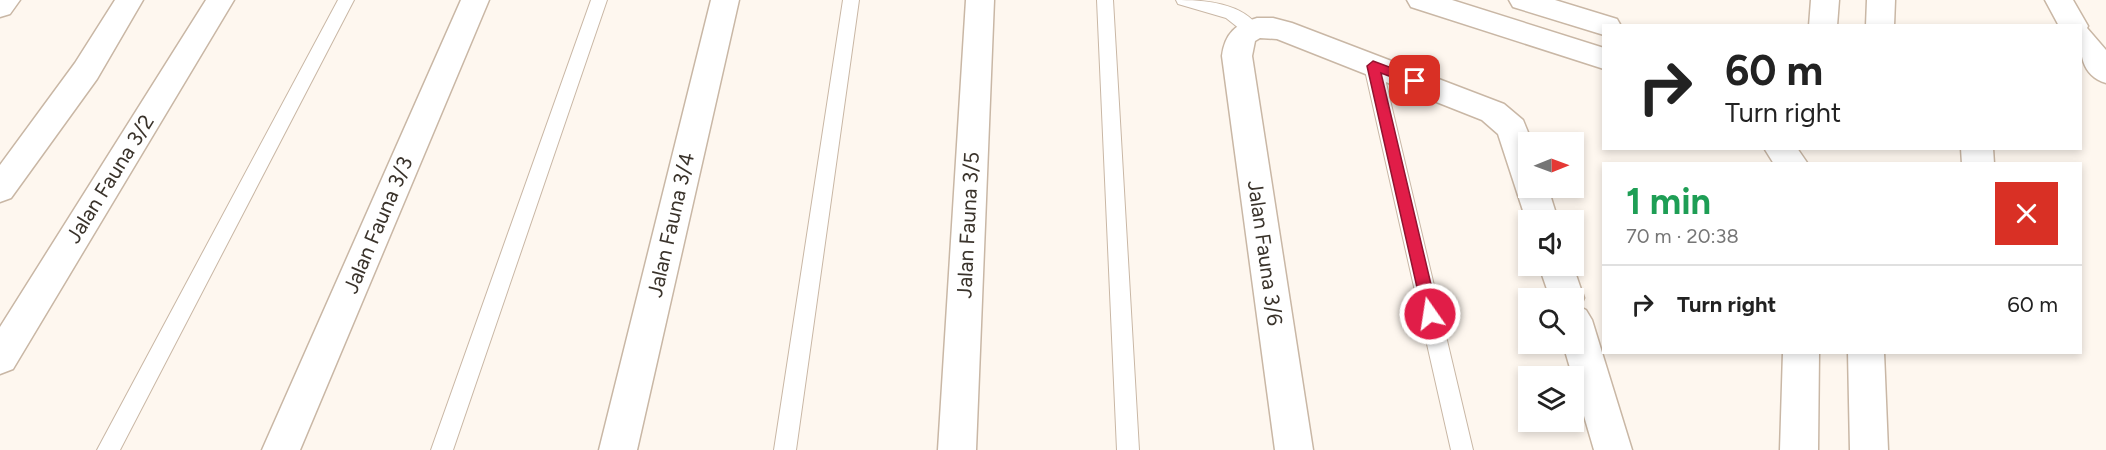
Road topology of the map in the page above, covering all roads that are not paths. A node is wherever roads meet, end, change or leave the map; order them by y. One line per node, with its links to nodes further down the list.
1 (6, 0): 18 (street)
2 (102, 0): 31 (street)
3 (129, 0): 32 (street)
4 (220, 0): 36 (street, Jalan Fauna 3/2)
5 (346, 0): 37 (lane)
6 (475, 0): 38 (street, Jalan Fauna 3/3)
7 (599, 0): 39 (lane)
8 (725, 0): 40 (street, Jalan Fauna 3/4)
9 (852, 0): 41 (lane)
10 (980, 0): 42 (street, Jalan Fauna 3/5)
11 (1105, 0): 43 (lane)
12 (1184, 0): 24 (lane)
13 (1421, 0): 25 (street)
14 (1523, 0): 19 (street)
15 (1825, 0): 20 (street)
16 (1881, 0): 21 (street)
17 (2059, 0): 22 (street)
18 (0, 8)
19 (1602, 24)
20 (1823, 24)
21 (1880, 24)
22 (2073, 24)
23 (2082, 39): 27 (street)
24 (1244, 43): 26 (street); 44 (street, Jalan Fauna 3/6)
25 (1602, 58)
26 (1373, 66): 28 (street); 45 (lane)
27 (2106, 72)
28 (1518, 146)
29 (1781, 150): 30 (street)
30 (1791, 162)
31 (0, 174)
32 (0, 189)
33 (1584, 353): 46 (street)
34 (1801, 354): 47 (street)
35 (1866, 354): 48 (street)
36 (0, 358)
37 (108, 450)
38 (281, 450)
39 (442, 450)
40 (618, 450)
41 (785, 450)
42 (957, 450)
43 (1128, 450)
44 (1294, 450)
45 (1462, 450)
46 (1613, 450)
47 (1799, 450)
48 (1869, 450)

